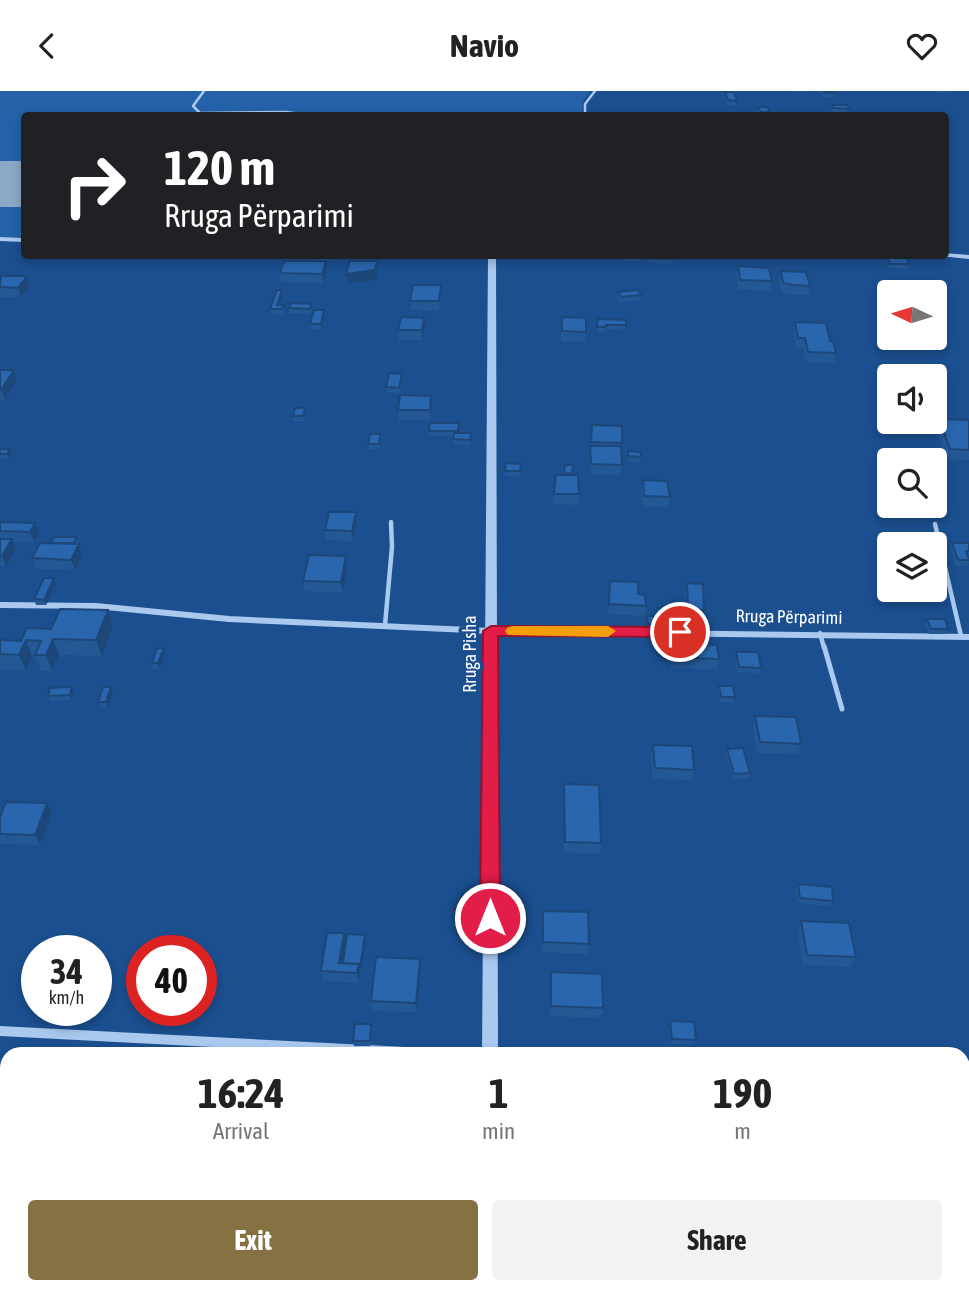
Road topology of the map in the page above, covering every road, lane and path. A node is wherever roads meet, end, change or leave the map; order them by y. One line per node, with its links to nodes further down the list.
1 (204, 91): 3 (lane)
2 (595, 91): 4 (lane)
3 (199, 112)
4 (585, 112)
5 (0, 239): 6 (street)
6 (21, 240)
7 (949, 256): 8 (street)
8 (969, 257)
9 (492, 259): 14 (street, Rruga Pisha)
10 (391, 522): 13 (lane)
11 (935, 524): 16 (lane, Rruga Përparimi)
12 (0, 605): 13 (street, Rruga Përparimi)
13 (385, 625): 14 (street, Rruga Përparimi)
14 (491, 631): 15 (street, Rruga Përparimi); 20 (street, Rruga Pisha)
15 (820, 633): 16 (street, Rruga Përparimi); 17 (lane)
16 (965, 637)
17 (842, 709)
18 (1, 1034): 19 (street)
19 (291, 1047)
20 (490, 1047)

